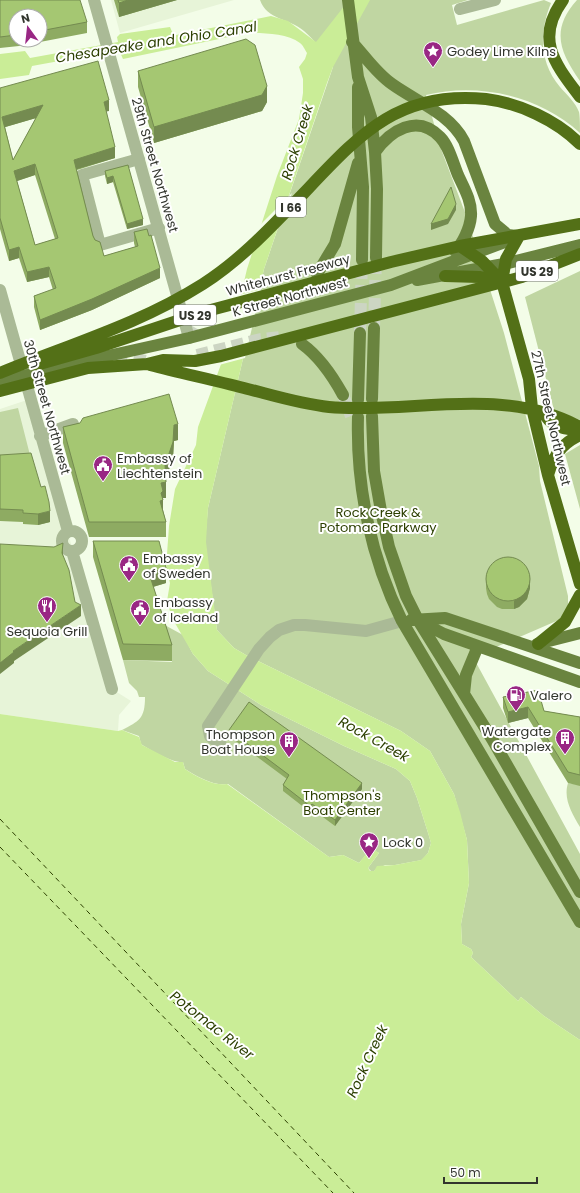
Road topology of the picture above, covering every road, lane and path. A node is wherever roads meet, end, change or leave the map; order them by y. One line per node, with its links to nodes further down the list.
1 (94, 0): 12 (street, 29th Street Northwest)
2 (348, 0): 6 (main road)
3 (495, 0): 5 (street)
4 (563, 0): 8 (highway)
5 (460, 10)
6 (352, 42): 7 (main road); 15 (main road)
7 (358, 77): 10 (main road); 11 (main road)
8 (580, 97)
9 (580, 144): 32 (highway, I 66)
10 (375, 152): 16 (main road); 19 (main road)
11 (361, 154): 20 (main road); 24 (main road)
12 (139, 159): 14 (street, 29th Street Northwest); 14 (street)
13 (580, 224): 15 (highway, K Street Northwest / US 29)
14 (159, 228): 29 (street, 29th Street Northwest)
15 (519, 236): 16 (highway, Whitehurst Freeway / US 29); 18 (main road, K Street Northwest); 21 (highway)
16 (460, 246): 18 (highway); 23 (main road); 32 (highway, Whitehurst Freeway / US 29)
17 (575, 251): 21 (main road, K Street Northwest); 25 (highway, K Street Northwest / US 29)
18 (474, 254): 22 (highway); 23 (main road, K Street Northwest)
19 (376, 258)
20 (362, 260)
21 (504, 264): 22 (main road, K Street Northwest); 25 (highway)
22 (489, 267): 23 (main road, K Street Northwest); 25 (highway)
23 (443, 270): 25 (highway); 29 (main road, K Street Northwest)
24 (317, 274)
25 (502, 282): 31 (highway, US 29); 34 (highway, 27th Street Northwest)
26 (0, 290): 33 (street, 30th Street Northwest)
27 (374, 328): 38 (main road)
28 (360, 333): 39 (main road)
29 (189, 338): 33 (main road, K Street Northwest)
30 (302, 344): 37 (main road)
31 (147, 364): 36 (highway, US 29); 43 (highway)
32 (0, 374)
33 (24, 376): 35 (main road, K Street Northwest); 45 (street, 30th Street Northwest)
34 (529, 379): 43 (highway); 46 (highway, 27th Street Northwest)
35 (0, 382)
36 (0, 391)
37 (343, 395)
38 (372, 399)
39 (358, 400)
40 (372, 416): 49 (main road)
41 (354, 417): 50 (main road)
42 (75, 428): 45 (street)
43 (580, 428)
44 (580, 435): 46 (highway)
45 (41, 438): 57 (street, 30th Street Northwest)
46 (548, 475): 47 (highway, 27th Street Northwest)
47 (580, 584)
48 (580, 595): 52 (highway)
49 (418, 620): 50 (main road); 52 (main road); 53 (main road); 58 (main road)
50 (402, 621): 59 (street); 61 (main road)
51 (580, 633): 52 (main road)
52 (534, 645): 54 (main road); 55 (main road)
53 (478, 646): 54 (main road); 58 (main road)
54 (501, 654): 56 (main road)
55 (580, 663)
56 (580, 682)
57 (112, 689)
58 (464, 694): 60 (main road)
59 (221, 745)
60 (580, 892)
61 (580, 922)

